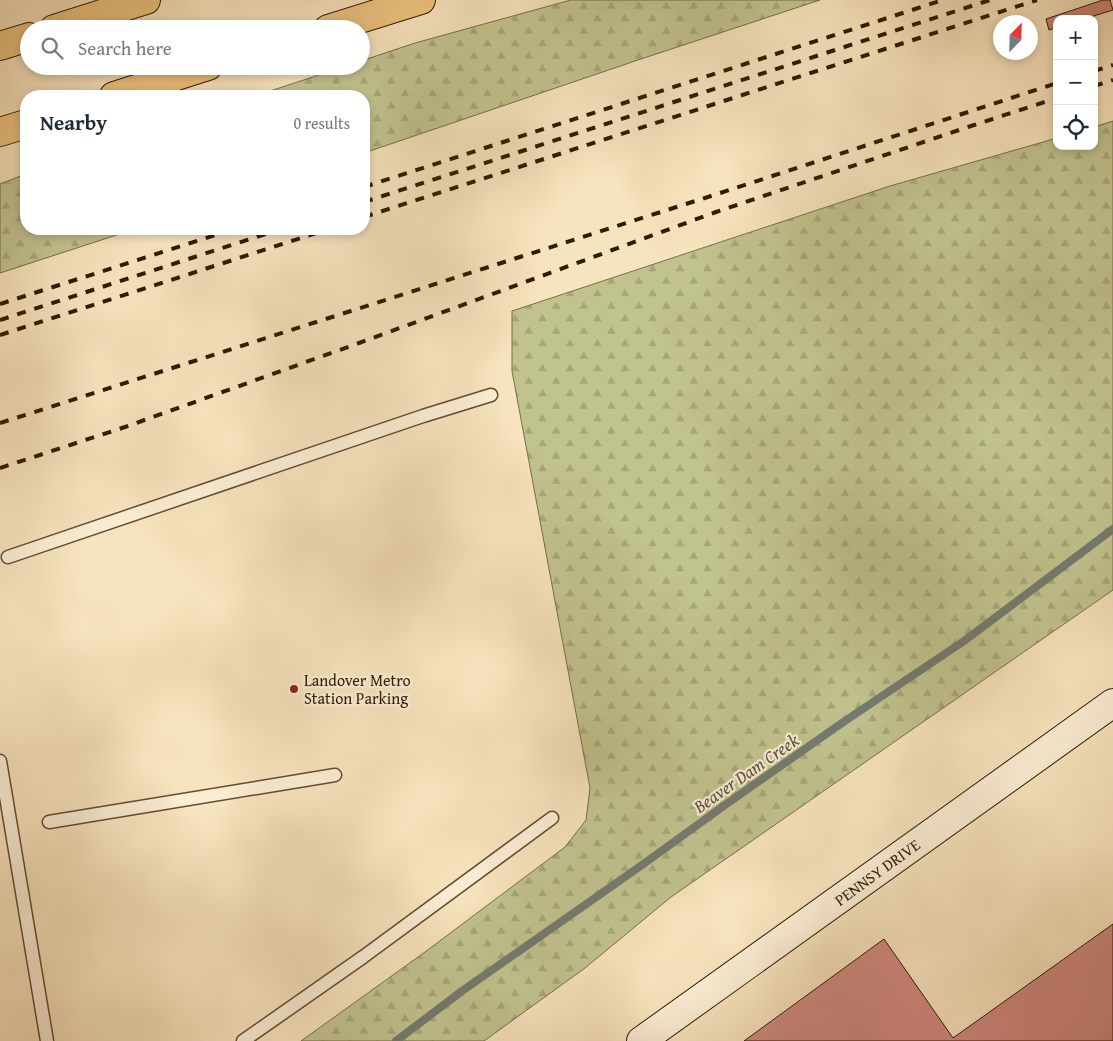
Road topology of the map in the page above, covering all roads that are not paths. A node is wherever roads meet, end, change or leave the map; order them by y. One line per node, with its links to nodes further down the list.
1 (146, 0): 3 (highway)
2 (421, 0): 4 (highway)
3 (83, 20)
4 (357, 20)
5 (20, 40): 6 (highway)
6 (0, 46)
7 (180, 75): 8 (highway)
8 (133, 90)
9 (20, 126): 10 (highway)
10 (0, 132)
11 (490, 396): 12 (lane)
12 (8, 557)
13 (1113, 703): 20 (main road, PENNSY DRIVE)
14 (0, 761): 18 (lane)
15 (335, 775): 17 (lane)
16 (552, 818): 19 (lane)
17 (49, 822)
18 (47, 1041)
19 (243, 1041)
20 (641, 1041)

